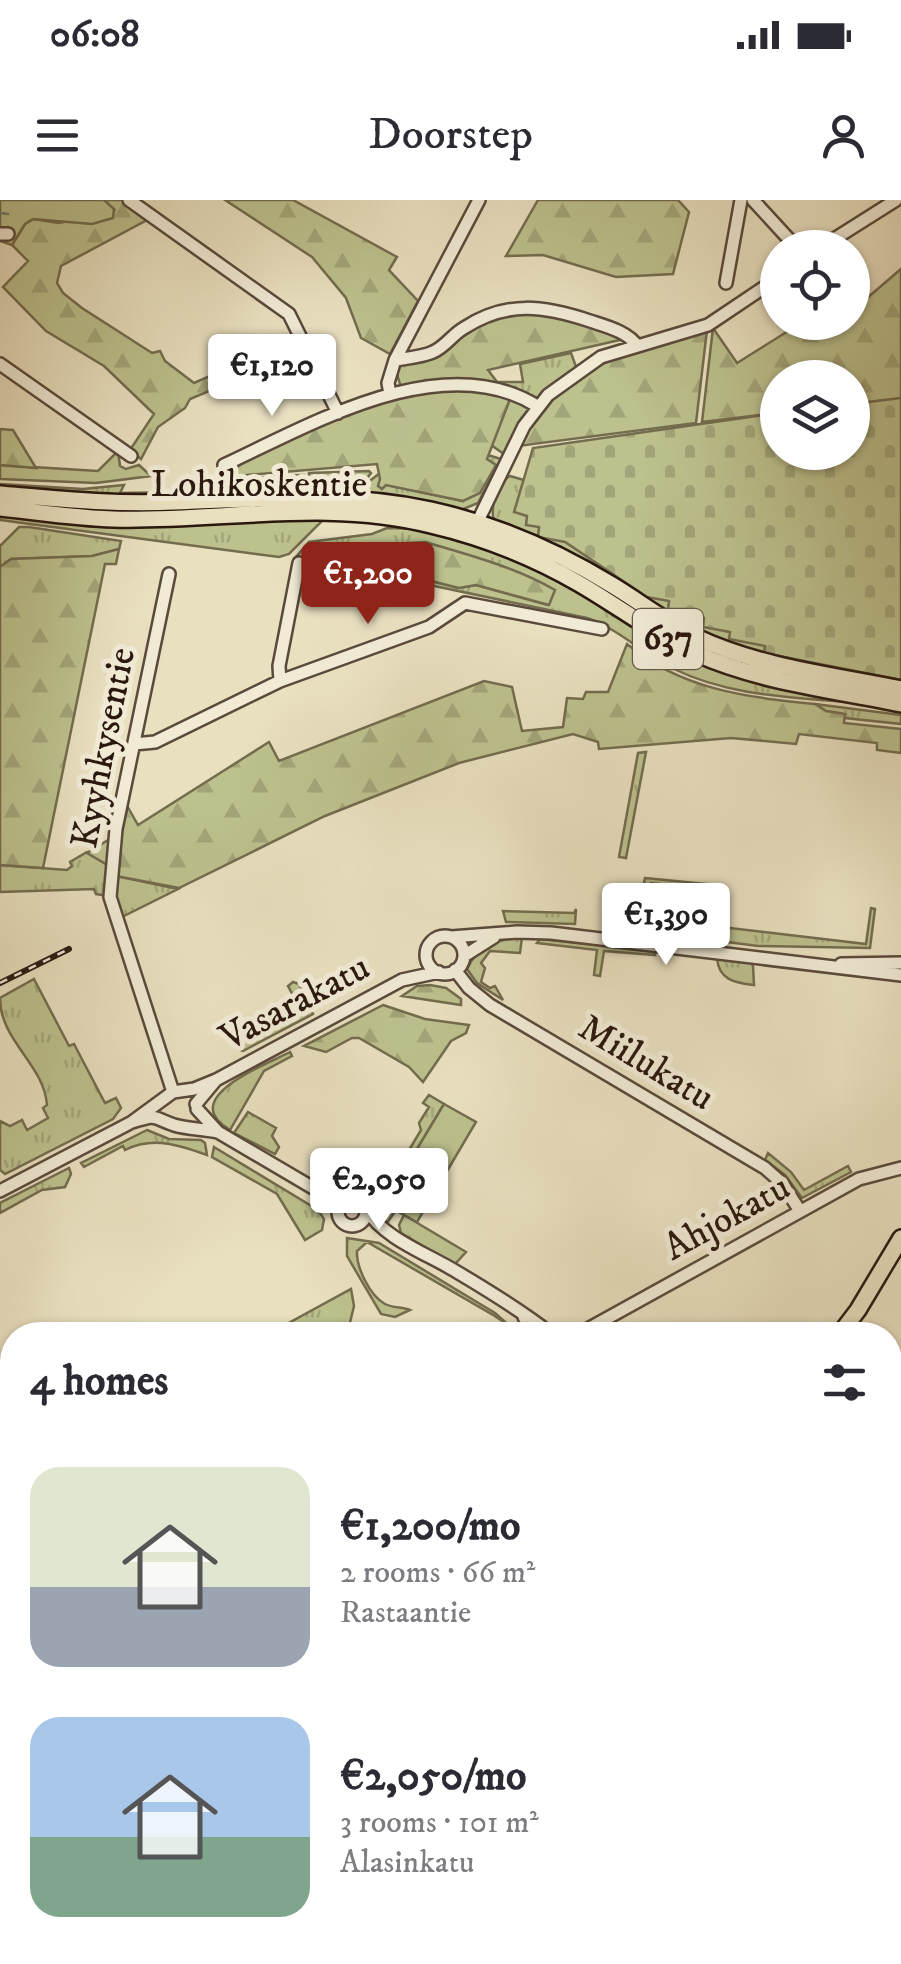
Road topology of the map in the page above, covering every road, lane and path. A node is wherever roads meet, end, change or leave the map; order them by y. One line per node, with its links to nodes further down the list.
1 (129, 200): 15 (street)
2 (480, 200): 11 (street)
3 (741, 200): 8 (street)
4 (754, 200): 6 (street)
5 (892, 201): 7 (street)
6 (781, 230)
7 (848, 230)
8 (726, 283)
9 (760, 290): 10 (street)
10 (637, 346): 11 (street); 14 (street)
11 (395, 360): 13 (street)
12 (0, 364): 16 (street)
13 (390, 394): 14 (street); 15 (street)
14 (537, 406): 20 (street)
15 (338, 413): 17 (street)
16 (130, 456)
17 (224, 465)
18 (0, 494): 20 (main road, Lohikoskentie / 637)
19 (0, 508): 20 (main road, Lohikoskentie / 637)
20 (474, 529): 25 (main road, Lohikoskentie / 637); 26 (main road, Lohikoskentie / 637)
21 (299, 563): 24 (street)
22 (169, 574): 27 (street, Kyyhkysentie)
23 (602, 629): 24 (street)
24 (280, 681): 27 (street)
25 (901, 689)
26 (901, 704)
27 (134, 744): 39 (street, Kyyhkysentie)
28 (500, 934): 29 (street); 31 (street); 33 (street)
29 (451, 937): 30 (street); 31 (street)
30 (426, 953): 35 (street); 37 (street, Vasarakatu)
31 (464, 956): 34 (street)
32 (901, 963): 33 (street)
33 (832, 965): 36 (street)
34 (456, 970): 35 (street); 51 (street, Miilukatu)
35 (439, 972): 37 (street, Vasarakatu)
36 (901, 975)
37 (402, 980): 38 (street, Vasarakatu)
38 (216, 1080): 39 (street, Vasarakatu); 40 (street, Vasarakatu)
39 (173, 1094): 40 (street); 41 (street); 42 (street, Vasarakatu)
40 (196, 1106): 43 (street); 44 (street)
41 (166, 1120): 42 (street, Vasarakatu); 43 (street)
42 (132, 1122): 46 (street, Vasarakatu)
43 (182, 1126): 44 (street)
44 (218, 1132): 47 (street)
45 (901, 1168): 51 (street, Ahjokatu)
46 (0, 1190)
47 (320, 1192): 48 (street); 50 (street)
48 (349, 1198): 49 (street); 50 (street)
49 (366, 1209): 52 (street); 53 (street)
50 (338, 1211): 52 (street)
51 (800, 1211): 59 (street, Ahjokatu)
52 (356, 1225): 53 (street)
53 (390, 1232): 56 (street)
54 (901, 1238): 60 (main road)
55 (901, 1258): 61 (main road)
56 (521, 1313): 57 (street); 58 (street)
57 (526, 1322)
58 (534, 1322)
59 (602, 1322)
60 (849, 1322)
61 (858, 1322)

